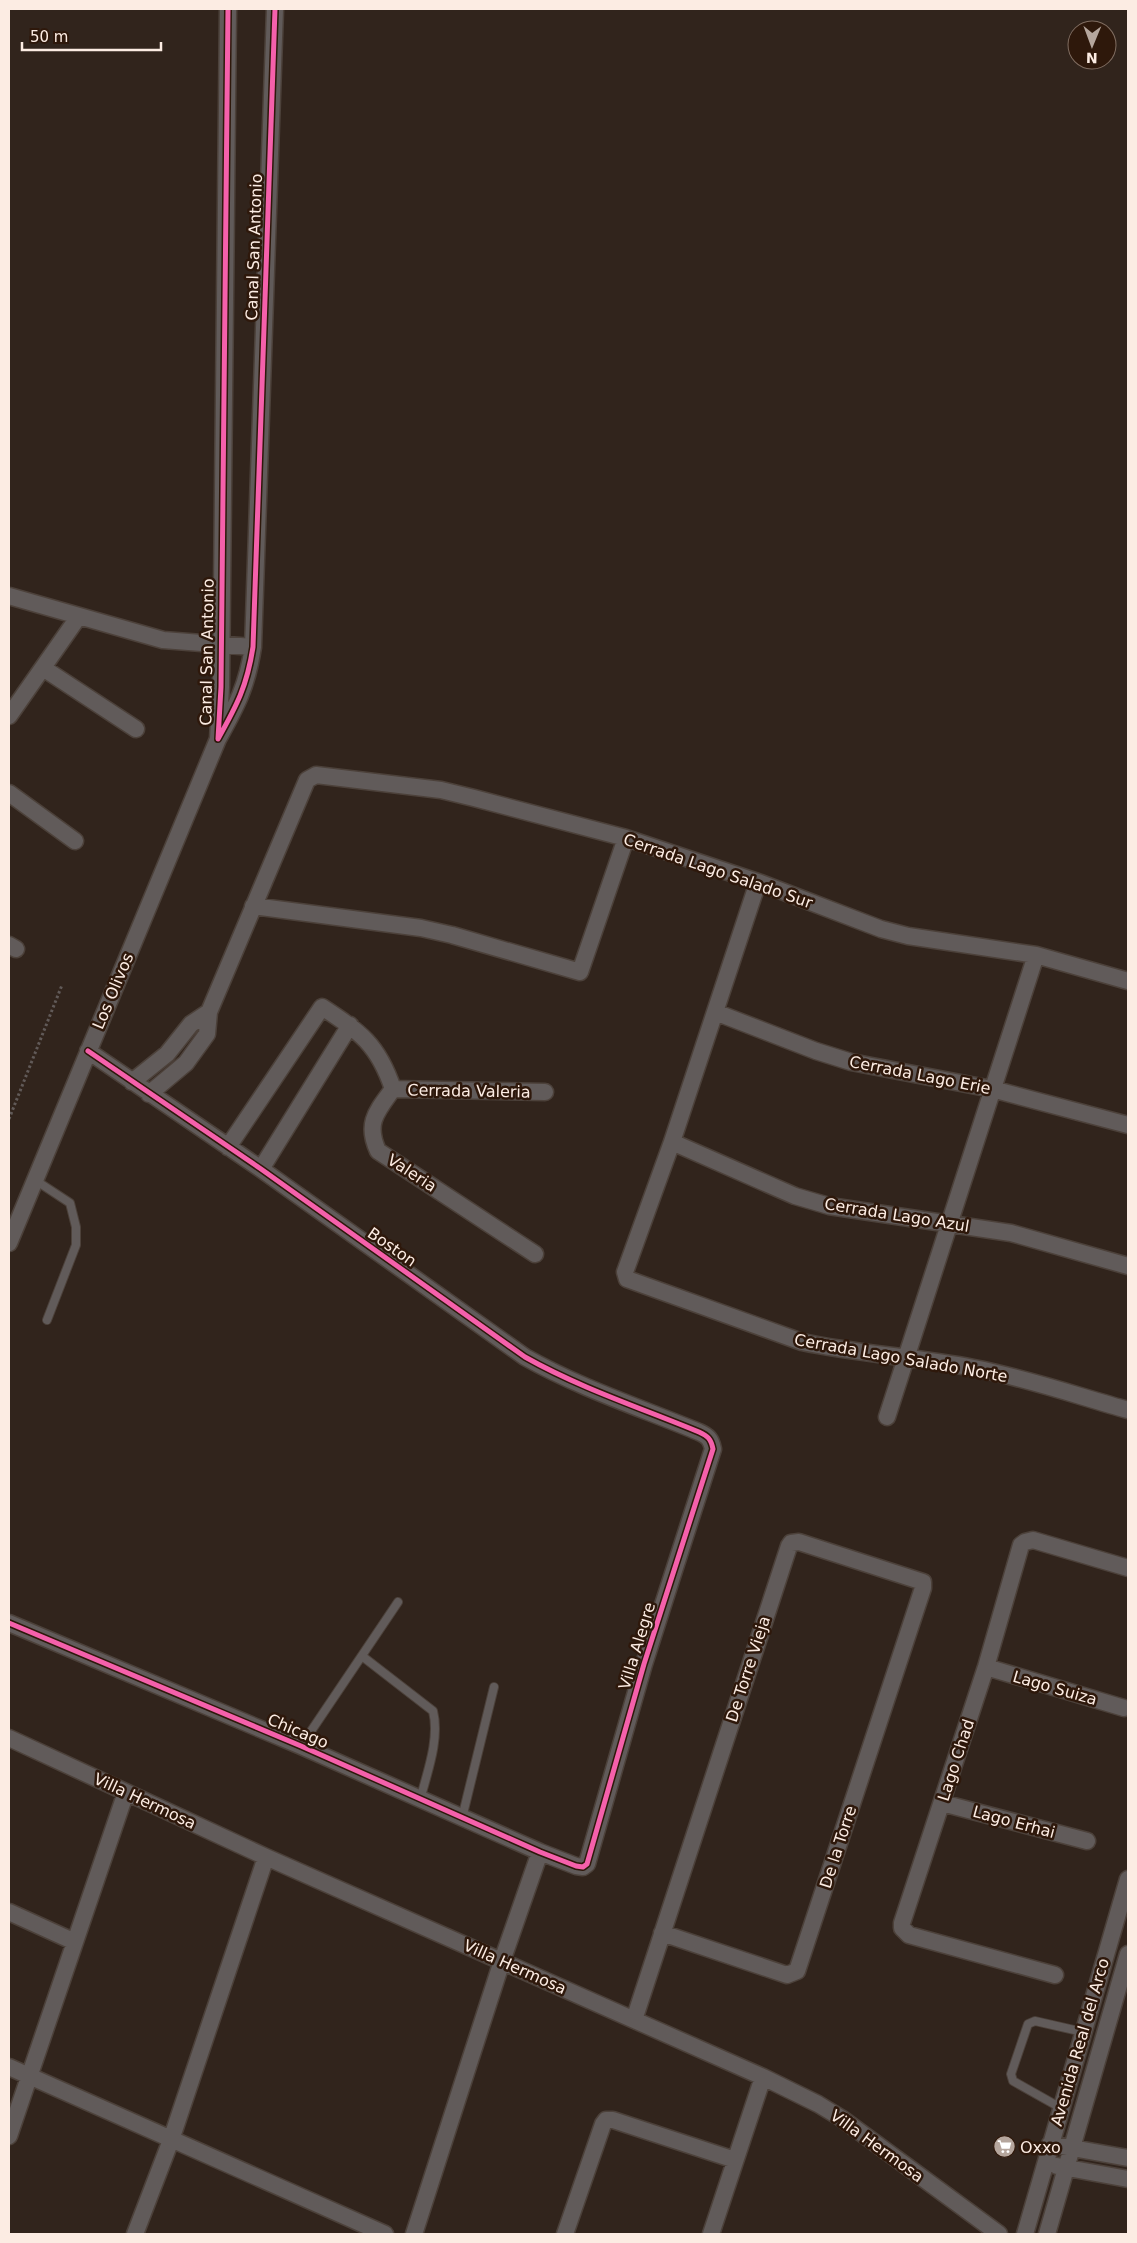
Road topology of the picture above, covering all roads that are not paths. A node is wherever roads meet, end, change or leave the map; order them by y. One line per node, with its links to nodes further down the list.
1 (228, 9): 5 (street, Canal San Antonio)
2 (276, 9): 6 (street, Canal San Antonio)
3 (9, 596): 4 (street)
4 (78, 616): 5 (street); 7 (street)
5 (221, 644): 6 (street); 10 (street, Canal San Antonio)
6 (253, 647): 10 (street, Canal San Antonio)
7 (42, 668): 8 (street); 9 (street)
8 (9, 716)
9 (136, 729)
10 (218, 739): 21 (street, Los Olivos)
11 (9, 793): 13 (street)
12 (626, 838): 14 (street, Cerrada Lago Salado Sur); 15 (street, Cerrada Lago Salado Sur); 15 (street)
13 (75, 841)
14 (758, 882): 16 (street, Cerrada Lago Salado Sur); 19 (street)
15 (253, 906): 18 (street)
16 (1036, 955): 17 (street, Cerrada Lago Salado Sur); 24 (street)
17 (1128, 981)
18 (209, 1012): 22 (street); 26 (street)
19 (715, 1012): 24 (street, Cerrada Lago Erie); 28 (street)
20 (350, 1025): 23 (street); 29 (street); 30 (street)
21 (88, 1050): 22 (street, Boston); 31 (street, Los Olivos)
22 (132, 1082): 26 (street, Boston)
23 (394, 1089): 25 (street, Cerrada Valeria); 34 (street, Valeria)
24 (992, 1089): 27 (street, Cerrada Lago Erie); 32 (street)
25 (545, 1092)
26 (149, 1094): 29 (street, Boston)
27 (1128, 1125)
28 (672, 1142): 32 (street, Cerrada Lago Azul); 37 (street, Cerrada Lago Salado Norte)
29 (228, 1147): 30 (street, Boston)
30 (261, 1169): 40 (street, Boston)
31 (35, 1180): 33 (street, Los Olivos); 36 (lane)
32 (949, 1223): 35 (street, Cerrada Lago Azul); 37 (street)
33 (9, 1243)
34 (535, 1254)
35 (1128, 1266)
36 (47, 1320)
37 (906, 1356): 38 (street, Cerrada Lago Salado Norte); 39 (street)
38 (1128, 1410)
39 (886, 1417)
40 (699, 1432): 58 (street, Villa Alegre)
41 (1128, 1568): 46 (street, Lago Chad)
42 (923, 1588): 61 (street, De la Torre); 61 (street, De Torre Vieja)
43 (398, 1602): 45 (lane)
44 (9, 1623): 50 (street, Chicago)
45 (362, 1656): 50 (lane); 52 (lane)
46 (986, 1668): 48 (street, Lago Suiza); 53 (street, Lago Chad)
47 (494, 1687): 54 (lane)
48 (1124, 1708)
49 (9, 1738): 51 (street, Villa Hermosa)
50 (301, 1746): 52 (street, Chicago)
51 (126, 1792): 57 (street, Villa Hermosa); 62 (street)
52 (420, 1800): 54 (street, Chicago)
53 (942, 1803): 55 (street, Lago Erhai); 65 (street, Lago Chad)
54 (462, 1818): 56 (street, Chicago)
55 (1087, 1841)
56 (540, 1852): 58 (street, Chicago); 64 (street)
57 (266, 1857): 64 (street, Villa Hermosa); 73 (street)
58 (576, 1866)
59 (1128, 1883): 67 (street, Avenida Real del Arco)
60 (9, 1912): 62 (street)
61 (662, 1933): 66 (street)
62 (74, 1942): 69 (street)
63 (1128, 1954): 75 (street, Avenida Real del Arco)
64 (502, 1961): 66 (street, Villa Hermosa); 83 (street)
65 (1055, 1975)
66 (634, 2020): 70 (street, Villa Hermosa)
67 (1083, 2032): 71 (street, Avenida Real del Arco); 71 (lane)
68 (9, 2067): 69 (street)
69 (28, 2076): 72 (street); 73 (street)
70 (763, 2077): 77 (street); 86 (street, Villa Hermosa)
71 (1061, 2108): 74 (street, Avenida Real del Arco)
72 (9, 2136)
73 (171, 2140): 81 (street); 82 (street)
74 (1050, 2144): 75 (street); 78 (street, Avenida Real del Arco)
75 (1073, 2149): 76 (street); 79 (street, Avenida Real del Arco)
76 (1128, 2158)
77 (735, 2160): 84 (street); 85 (street)
78 (1045, 2164): 79 (street); 87 (street, Avenida Real del Arco)
79 (1067, 2168): 80 (street); 88 (street, Avenida Real del Arco)
80 (1128, 2179)
81 (135, 2234)
82 (384, 2234)
83 (414, 2234)
84 (565, 2234)
85 (711, 2234)
86 (999, 2234)
87 (1025, 2234)
88 (1047, 2234)

